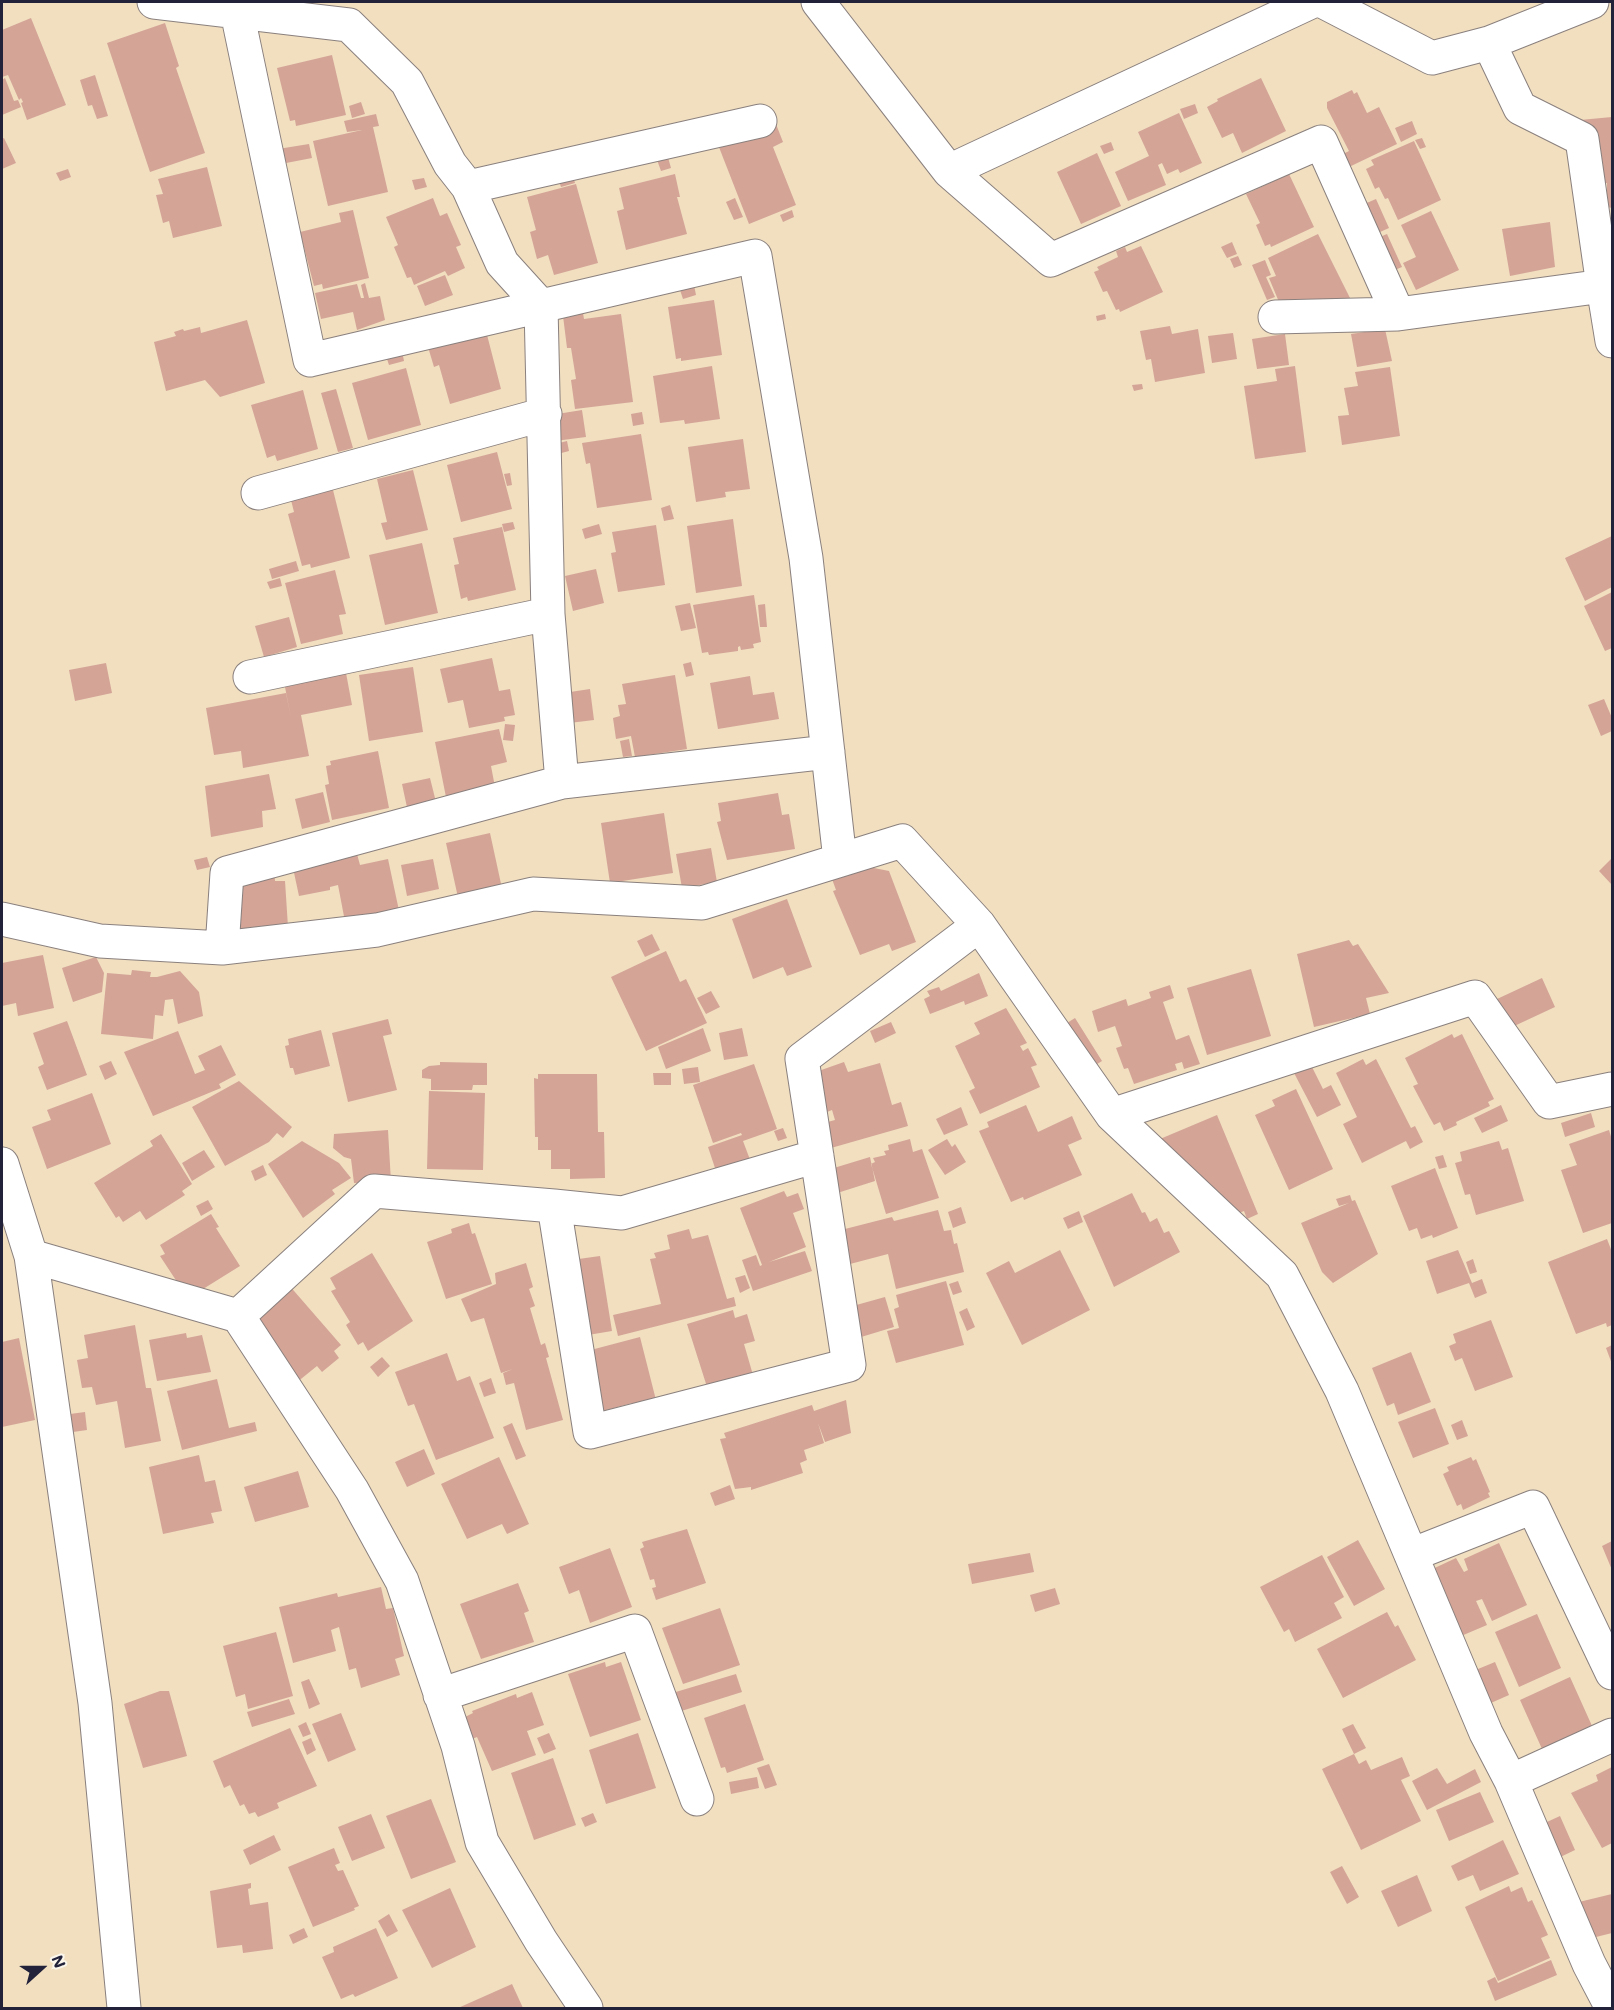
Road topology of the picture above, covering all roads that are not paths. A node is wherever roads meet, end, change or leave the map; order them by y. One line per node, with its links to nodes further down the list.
1 (154, 2): 6 (street)
2 (818, 2): 9 (street)
3 (1311, 2): 9 (street)
4 (1323, 2): 7 (street)
5 (1592, 2): 7 (street)
6 (237, 12): 10 (street); 12 (street)
7 (1489, 43): 11 (street)
8 (760, 121): 10 (street)
9 (949, 171): 13 (street)
10 (468, 187): 12 (street)
11 (1603, 286): 13 (street); 15 (street)
12 (541, 306): 16 (street); 20 (street)
13 (1398, 314): 14 (street)
14 (1275, 317)
15 (1612, 341)
16 (545, 414): 17 (street); 18 (street)
17 (258, 493)
18 (548, 614): 19 (street); 21 (street)
19 (250, 677)
20 (828, 752): 21 (street); 22 (street)
21 (562, 782): 25 (street)
22 (840, 860): 24 (street); 25 (street)
23 (2, 919): 25 (street)
24 (980, 925): 27 (street); 28 (street)
25 (222, 948)
26 (1612, 1089): 27 (street)
27 (1112, 1115): 33 (street)
28 (817, 1156): 30 (street); 30 (street)
29 (2, 1164): 31 (street)
30 (554, 1206): 32 (street)
31 (31, 1256): 32 (street); 40 (street)
32 (238, 1316): 35 (street)
33 (1411, 1555): 34 (street); 37 (street)
34 (1612, 1673)
35 (440, 1695): 38 (street); 41 (street)
36 (1612, 1735): 37 (street)
37 (1510, 1781): 39 (street)
38 (697, 1799)
39 (1601, 1961): 42 (street)
40 (124, 2008)
41 (585, 2008)
42 (1612, 2008)

